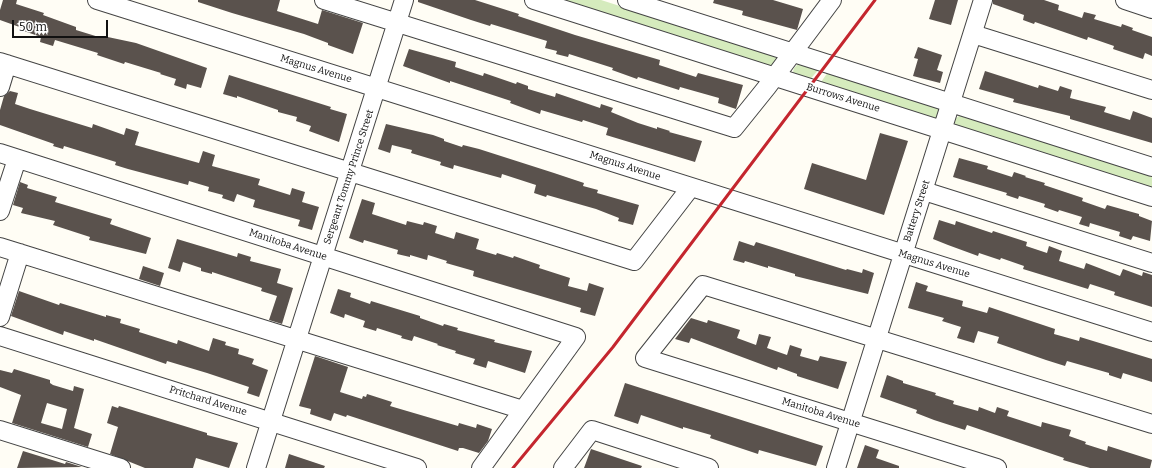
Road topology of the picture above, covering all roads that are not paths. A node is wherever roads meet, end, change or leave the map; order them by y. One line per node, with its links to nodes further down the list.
1 (97, 0): 16 (street, Magnus Avenue)
2 (324, 0): 10 (street)
3 (404, 0): 10 (street, Sergeant Tommy Prince Street)
4 (534, 0): 14 (street, Burrows Avenue)
5 (627, 0): 12 (street)
6 (832, 0): 12 (street)
7 (984, 0): 11 (street, Battery Street)
8 (1125, 0): 9 (street)
9 (1152, 9)
10 (397, 23): 14 (street); 16 (street, Sergeant Tommy Prince Street)
11 (973, 34): 17 (street); 18 (street, Battery Street)
12 (792, 53): 14 (street); 18 (street)
13 (4, 63): 15 (street); 23 (street)
14 (775, 77): 19 (street, Burrows Avenue)
15 (0, 86)
16 (377, 88): 23 (street, Sergeant Tommy Prince Street); 24 (street, Magnus Avenue)
17 (1152, 90)
18 (952, 102): 19 (street, Battery Street); 22 (street)
19 (943, 130): 25 (street, Battery Street); 26 (street, Burrows Avenue)
20 (0, 153): 21 (street, Manitoba Avenue)
21 (17, 159): 27 (street); 31 (street, Manitoba Avenue)
22 (1152, 167)
23 (350, 172): 24 (street); 31 (street, Sergeant Tommy Prince Street)
24 (692, 187): 30 (street, Magnus Avenue)
25 (924, 191): 30 (street, Battery Street); 32 (street)
26 (1152, 197)
27 (0, 211)
28 (0, 247): 29 (street)
29 (20, 253): 33 (street); 37 (street)
30 (903, 254): 34 (street, Magnus Avenue); 36 (street, Battery Street)
31 (323, 256): 37 (street, Sergeant Tommy Prince Street); 38 (street, Manitoba Avenue)
32 (1152, 263)
33 (0, 317)
34 (1152, 332)
35 (0, 336): 39 (street, Pritchard Avenue)
36 (876, 338): 40 (street, Battery Street); 40 (street, Manitoba Avenue); 41 (street)
37 (297, 339): 38 (street); 39 (street, Sergeant Tommy Prince Street)
38 (523, 410): 46 (street)
39 (271, 421): 44 (street, Sergeant Tommy Prince Street); 45 (street, Pritchard Avenue)
40 (850, 422): 49 (street, Battery Street); 50 (street, Manitoba Avenue)
41 (1152, 424)
42 (0, 430): 43 (street)
43 (121, 468)
44 (256, 468)
45 (417, 468)
46 (481, 468)
47 (563, 468): 48 (street)
48 (709, 468)
49 (836, 468)
50 (997, 468)

